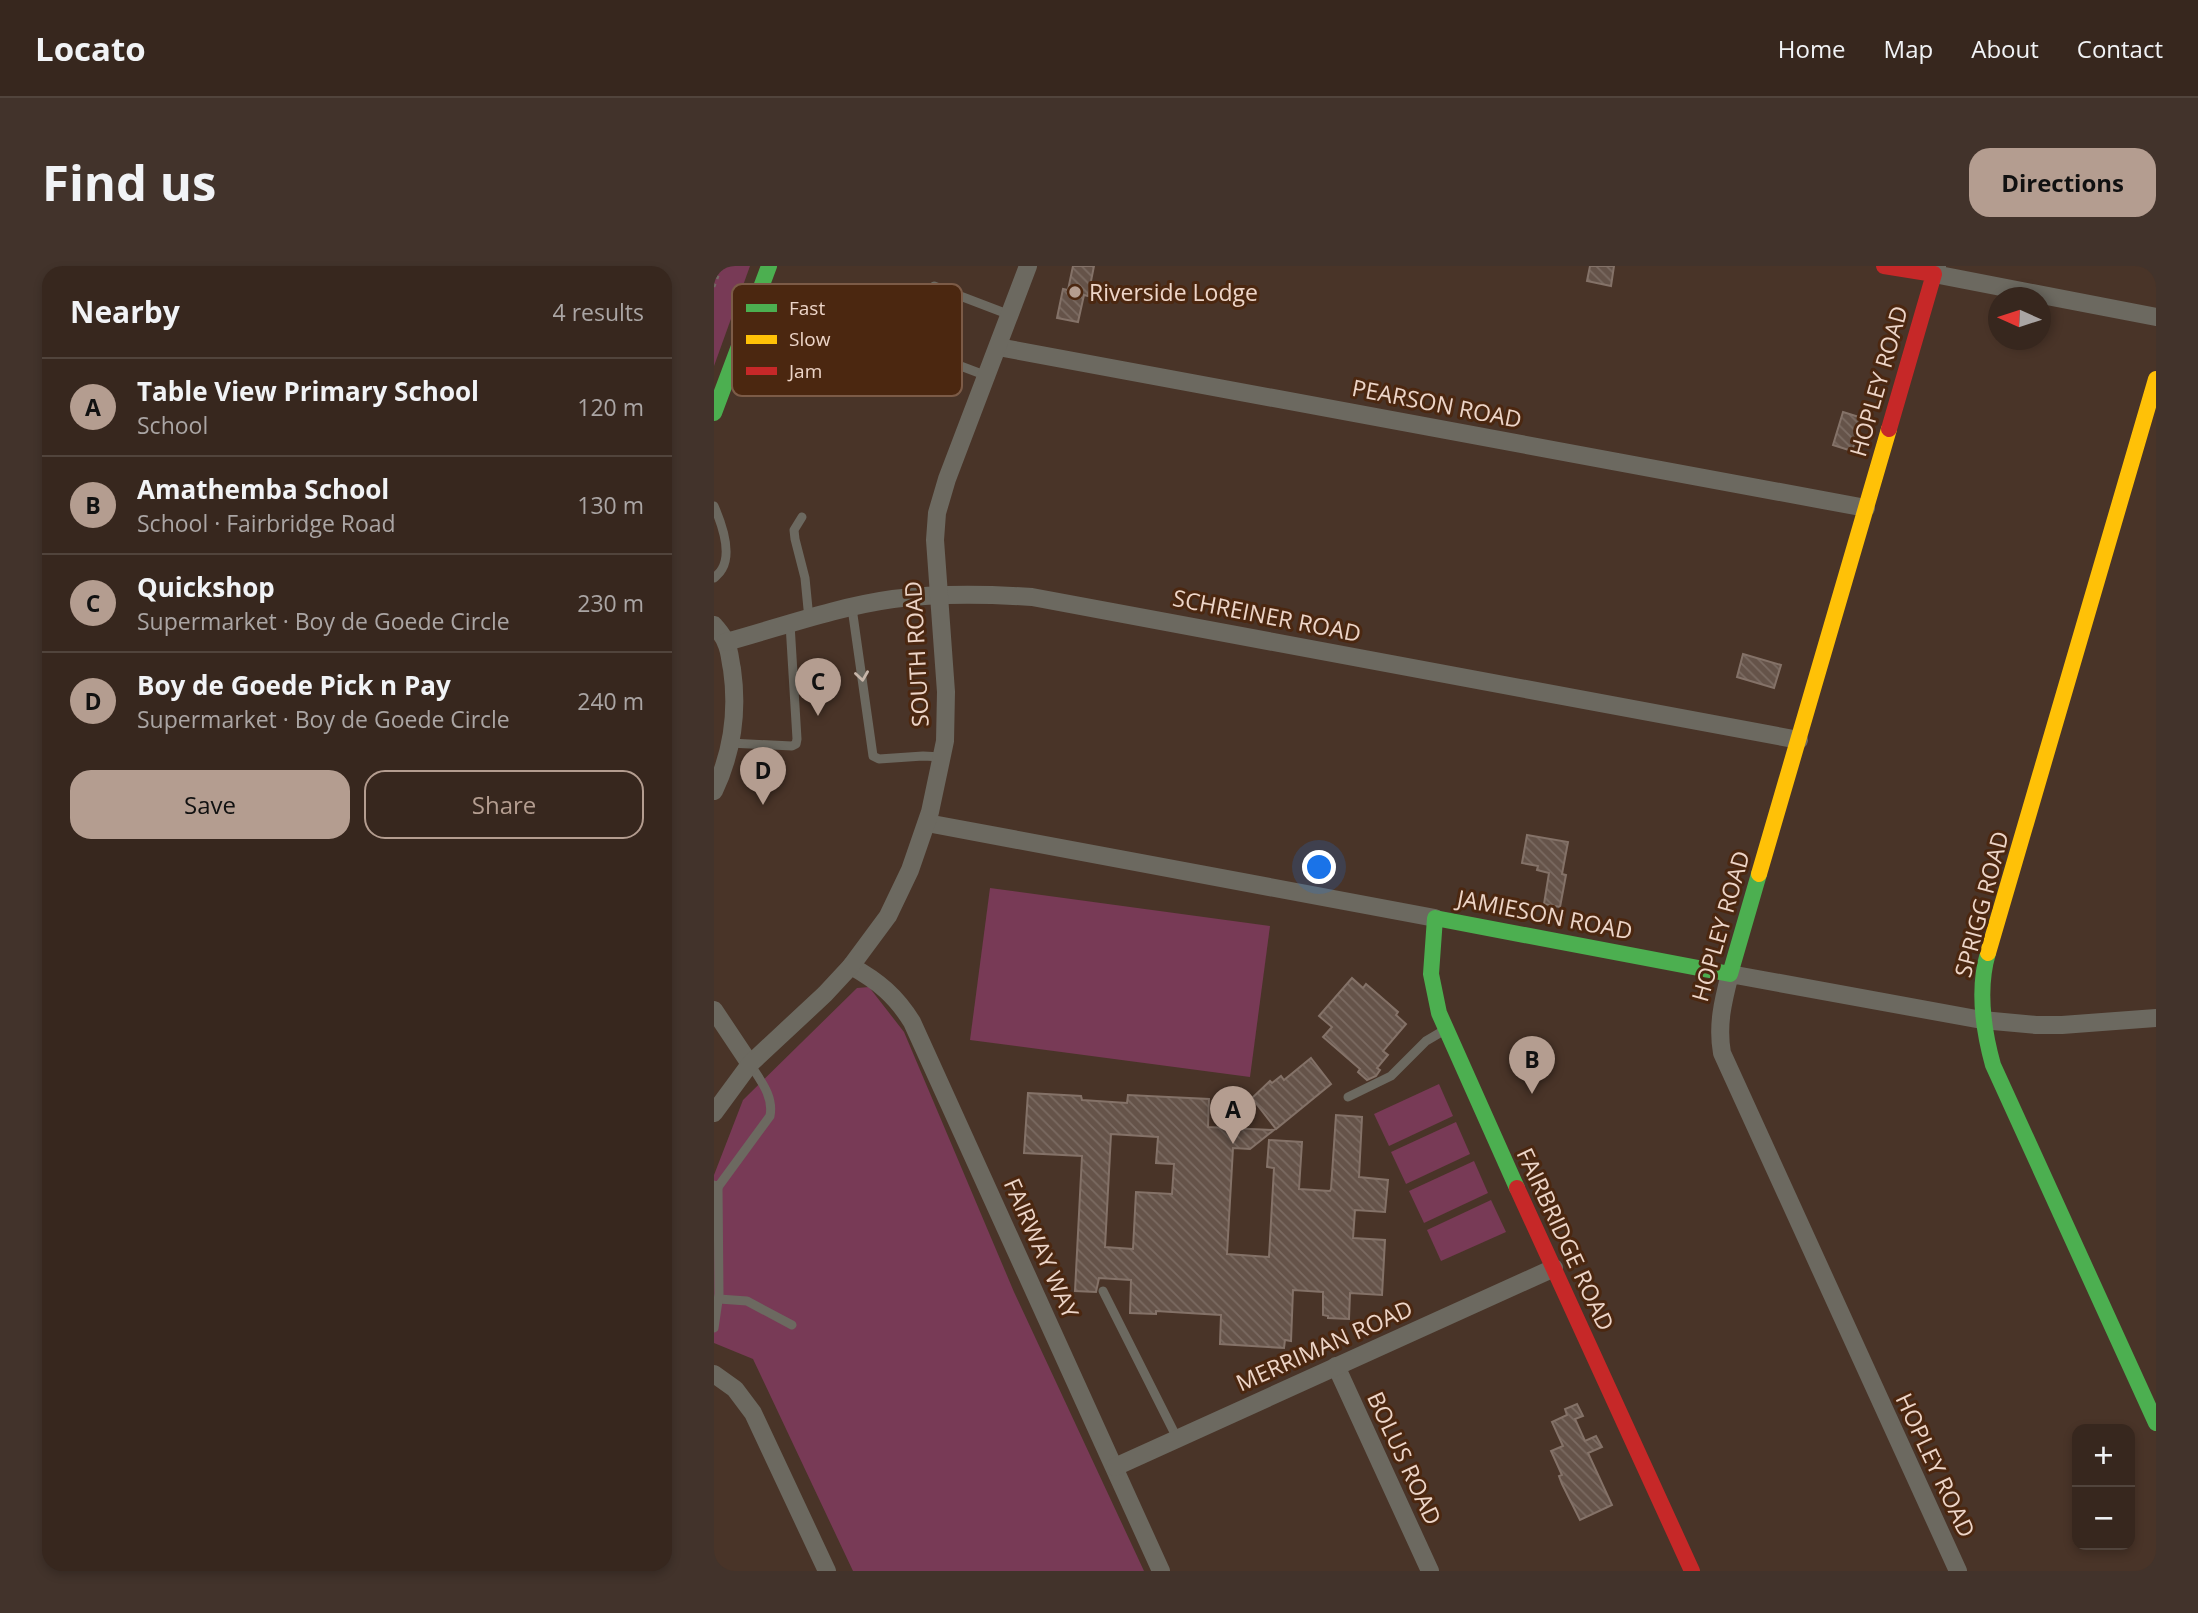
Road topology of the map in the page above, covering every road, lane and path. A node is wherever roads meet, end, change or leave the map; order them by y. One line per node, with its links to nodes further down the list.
1 (722, 266): 7 (path)
2 (769, 266): 6 (street)
3 (1028, 266): 9 (street, SOUTH ROAD)
4 (1884, 266): 5 (street)
5 (1936, 270): 10 (street); 18 (street, HOPLEY ROAD)
6 (762, 284)
7 (714, 287)
8 (962, 297): 9 (lane)
9 (1010, 315): 11 (street, SOUTH ROAD)
10 (2156, 317)
11 (998, 346): 14 (street, SOUTH ROAD); 18 (street, PEARSON ROAD)
12 (732, 365): 16 (street)
13 (962, 367): 14 (lane)
14 (987, 376): 21 (street, SOUTH ROAD)
15 (2156, 379): 37 (street, SPRIGG ROAD)
16 (714, 413)
17 (714, 506): 20 (lane)
18 (1866, 508): 27 (street, HOPLEY ROAD)
19 (802, 517): 23 (lane)
20 (714, 578)
21 (938, 596): 22 (street, SCHREINER ROAD); 27 (street, SCHREINER ROAD); 29 (street, SOUTH ROAD)
22 (852, 608): 23 (street, SCHREINER ROAD); 29 (lane, one-way to 29)
23 (809, 619): 24 (street, SCHREINER ROAD)
24 (790, 624): 26 (street, SCHREINER ROAD); 28 (lane)
25 (714, 625): 26 (street)
26 (726, 642): 28 (street)
27 (1799, 740): 34 (street, HOPLEY ROAD)
28 (730, 743): 30 (street)
29 (942, 757): 31 (street, SOUTH ROAD)
30 (714, 791)
31 (927, 823): 32 (street, JAMIESON ROAD); 33 (street, SOUTH ROAD)
32 (1435, 918): 34 (street, JAMIESON ROAD); 38 (street, FAIRBRIDGE ROAD)
33 (851, 966): 39 (street, SOUTH ROAD); 52 (street, FAIRWAY WAY)
34 (1730, 974): 37 (street, JAMIESON ROAD); 57 (street, HOPLEY ROAD)
35 (714, 1010): 39 (street)
36 (2156, 1017): 37 (street, JAMIESON ROAD)
37 (1982, 1020): 50 (street, SPRIGG ROAD)
38 (1445, 1030): 40 (lane); 43 (street, FAIRBRIDGE ROAD)
39 (750, 1064): 41 (street, SOUTH ROAD); 42 (lane)
40 (1348, 1097)
41 (714, 1113)
42 (716, 1186): 45 (lane)
43 (1554, 1268): 48 (street, MERRIMAN ROAD); 56 (street, FAIRBRIDGE ROAD)
44 (1103, 1291): 51 (lane)
45 (719, 1298): 46 (lane); 47 (lane)
46 (792, 1325)
47 (714, 1328)
48 (1336, 1366): 51 (street, MERRIMAN ROAD); 55 (street, BOLUS ROAD)
49 (714, 1374): 53 (street)
50 (2156, 1423)
51 (1177, 1438): 52 (street, MERRIMAN ROAD)
52 (1115, 1467): 54 (street, FAIRWAY WAY)
53 (827, 1571)
54 (1161, 1571)
55 (1430, 1571)
56 (1692, 1571)
57 (1958, 1571)

